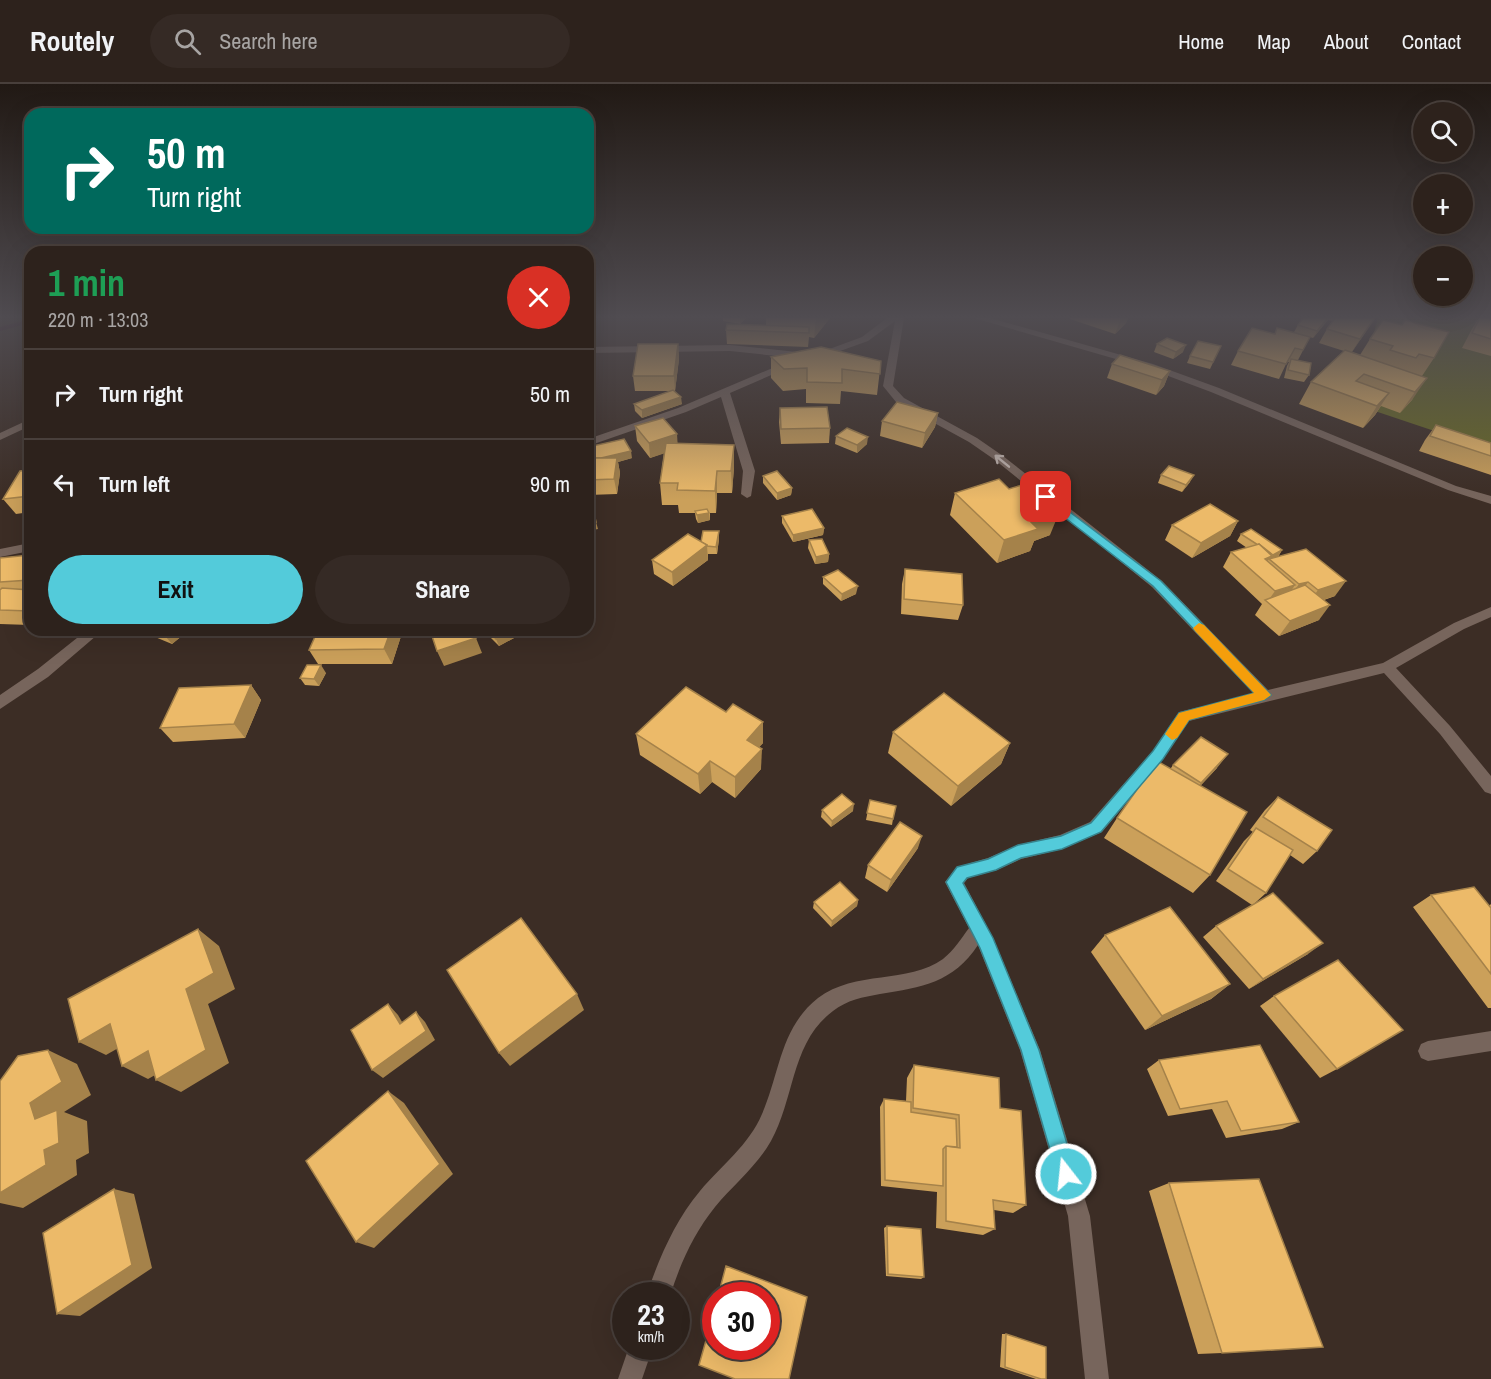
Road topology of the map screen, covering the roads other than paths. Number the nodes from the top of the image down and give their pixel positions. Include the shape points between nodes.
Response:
1 (754, 378) edge
2 (889, 378) edge
3 (1184, 378) edge
4 (724, 391) junction
5 (24, 425) edge
6 (0, 437) edge
7 (594, 441) edge
8 (747, 494) dead end
9 (1491, 500) edge
10 (24, 548) edge
11 (0, 553) edge
12 (1491, 612) edge
13 (89, 636) edge
14 (1387, 667) junction
15 (1264, 695) junction
16 (0, 703) edge
17 (1491, 787) edge
18 (979, 928) junction
19 (1491, 1041) edge
20 (1428, 1051) dead end
21 (662, 1282) edge
22 (637, 1360) edge
23 (630, 1379) edge
24 (1097, 1379) edge

1 - 4 street
15 -> 2 street via 1148,576 982,446 900,400 888,386
3 - 9 street via 1452,488
4 - 7 street
4 - 8 street via 749,471
5 - 6 street
10 - 11 street
12 - 14 street
13 - 16 street
14 - 15 street
14 - 17 street
15 - 18 street via 1184,716 1158,755 1096,827 956,877 956,888
18 - 21 street via 963,952 943,969 840,996 825,1004 802,1029 786,1060 764,1133 699,1210 670,1258
18 - 24 street via 1030,1050 1079,1216
19 - 20 street
22 - 23 street

